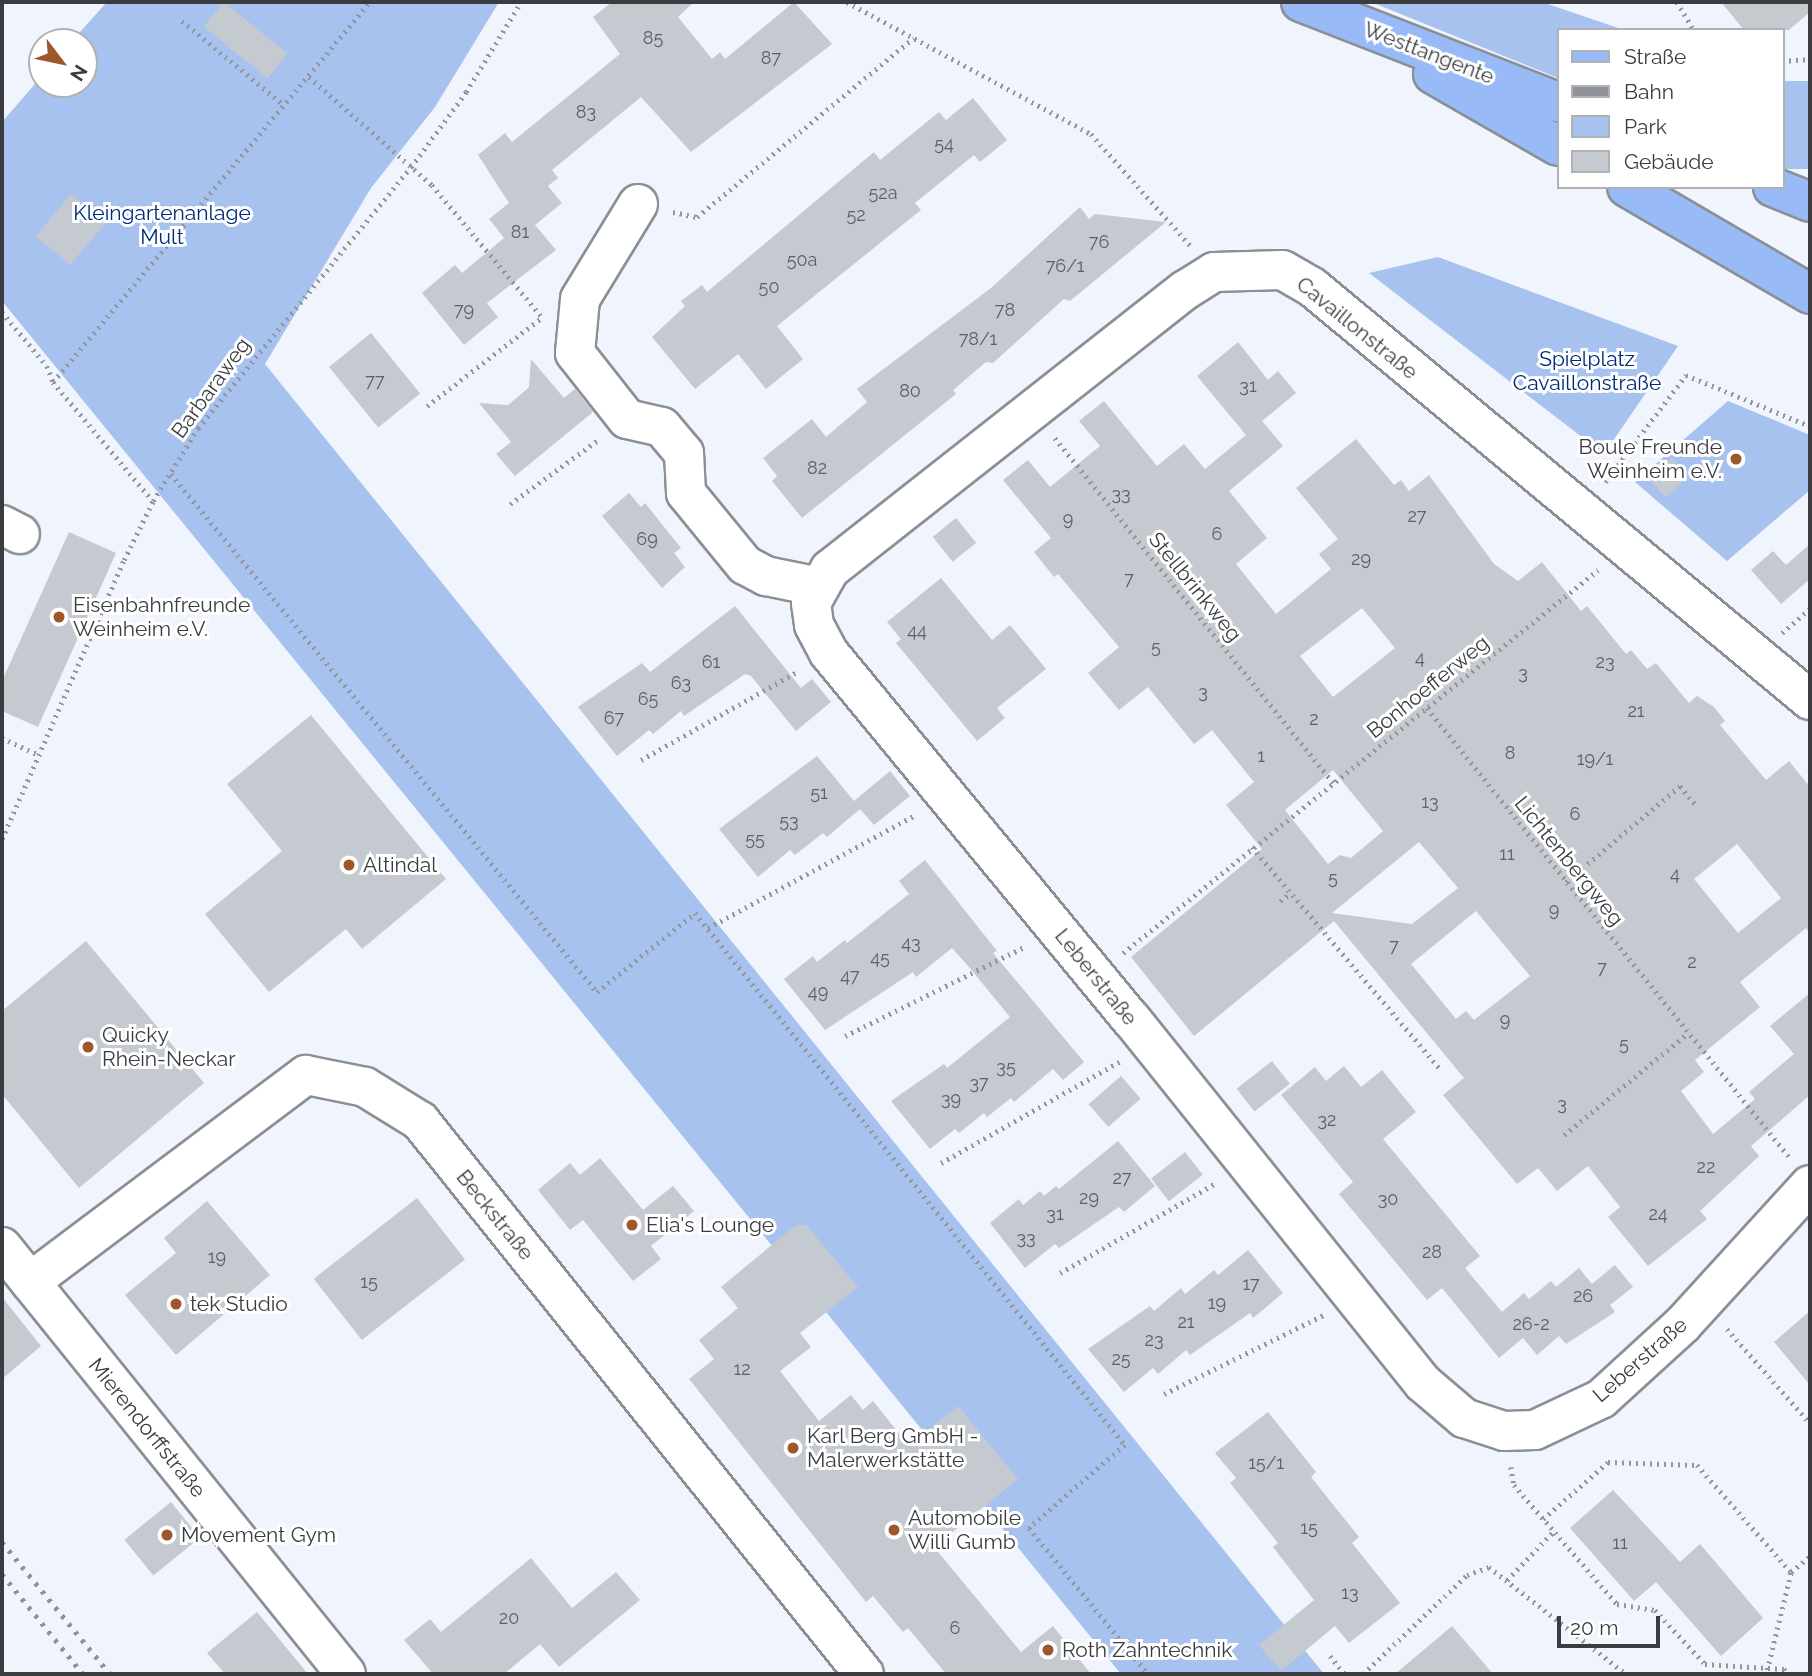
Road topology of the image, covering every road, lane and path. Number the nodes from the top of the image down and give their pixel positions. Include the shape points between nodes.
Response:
1 (370, 2) edge
2 (521, 2) edge
3 (847, 2) edge
4 (1677, 2) edge
5 (1315, 8) edge
6 (181, 20) dead end
7 (1693, 28) edge
8 (913, 38) junction
9 (1810, 59) edge
10 (1784, 61) edge
11 (308, 77) junction
12 (1556, 101) edge
13 (284, 105) junction
14 (1556, 145) edge
15 (411, 167) junction
16 (1784, 168) edge
17 (1810, 175) edge
18 (1630, 189) edge
19 (1778, 189) edge
20 (1810, 202) edge
21 (638, 204) joint
22 (1214, 272) junction
23 (1810, 294) edge
24 (2, 312) edge
25 (542, 317) junction
26 (575, 353) junction
27 (53, 382) junction
28 (427, 406) dead end
29 (1032, 410) junction
30 (627, 419) junction
31 (1810, 426) edge
32 (171, 474) junction
33 (1597, 493) dead end
34 (153, 500) junction
35 (510, 504) dead end
36 (1623, 549) junction
37 (818, 587) junction
38 (829, 653) junction
39 (1810, 700) edge
40 (1427, 708) junction
41 (2, 738) edge
42 (39, 755) junction
43 (641, 760) dead end
44 (1333, 783) junction
45 (949, 796) junction
46 (1697, 806) dead end
47 (2, 839) edge
48 (1252, 847) junction
49 (1566, 883) junction
50 (1291, 894) junction
51 (1280, 901) dead end
52 (708, 928) junction
53 (1058, 929) junction
54 (1096, 976) junction
55 (1688, 1033) junction
56 (845, 1037) dead end
57 (1150, 1044) junction
58 (1441, 1070) dead end
59 (1564, 1135) dead end
60 (941, 1163) dead end
61 (1247, 1166) junction
62 (1802, 1173) edge
63 (2, 1247) edge
64 (1060, 1273) dead end
65 (30, 1282) junction
66 (1356, 1298) junction
67 (1703, 1303) junction
68 (1164, 1394) dead end
69 (1810, 1423) edge
70 (1504, 1431) junction
71 (1543, 1519) junction
72 (1554, 1531) junction
73 (1810, 1556) edge
74 (1791, 1572) junction
75 (1507, 1580) junction
76 (1330, 1656) dead end
77 (1767, 1670) junction
78 (1737, 1672) edge
79 (346, 1674) edge
80 (864, 1674) edge
81 (1148, 1674) edge
82 (1345, 1674) edge
83 (1363, 1674) edge
84 (1626, 1674) edge
85 (1788, 1674) edge

1 - 11 path
2 - 15 path, Barbaraweg via 466,92
3 - 8 path
4 - 7 path
5 - 12 main road, Westtangente
5 - 14 main road
6 - 13 path
8 - 21 path via 697,217
8 - 22 path via 1091,134
9 - 10 path
11 - 13 path
11 - 15 path
13 - 27 path
15 - 25 path via 432,185
15 - 32 path, Barbaraweg via 257,352 198,428
16 - 17 main road
18 - 23 main road
19 - 20 main road
21 - 26 street via 580,299
22 - 29 street
22 - 36 street, Cavaillonstraße via 1282,270 1312,287
24 - 27 path via 47,366
25 - 26 path
25 - 28 path
26 - 30 street
27 - 34 path
29 - 37 street via 830,569
29 - 44 path, Stellbrinkweg
30 - 35 path
30 - 37 street via 662,427 684,453 687,493 745,565 766,576
31 - 33 path via 1686,375
32 - 34 path, Barbaraweg
32 - 52 path via 597,992 695,913
34 - 42 path, Barbaraweg
36 - 39 street, Cavaillonstraße
36 - 40 path, Bonhoefferweg
37 - 38 street, Leberstraße via 811,603 814,625
38 - 43 path
38 - 45 street, Leberstraße
40 - 44 path, Bonhoefferweg
40 - 49 path, Lichtenbergweg
41 - 42 path
42 - 47 path, Barbaraweg
44 - 48 path, Bonhoefferweg
45 - 52 path
45 - 53 street, Leberstraße
46 - 49 path via 1680,786
48 - 50 path
48 - 54 path, Bonhoefferweg
49 - 55 path, Lichtenbergweg
50 - 51 path
50 - 58 path
52 - 81 path via 1125,1446 1029,1528
53 - 54 street, Leberstraße
53 - 56 path
54 - 57 street, Leberstraße
55 - 59 path
55 - 62 path, Lichtenbergweg
57 - 60 path
57 - 61 street, Leberstraße
61 - 64 path
61 - 66 street, Leberstraße
62 - 67 street, Leberstraße
63 - 65 street, Mierendorffstraße
65 - 79 street, Mierendorffstraße
65 - 80 street, Beckstraße via 306,1075 365,1087 419,1121
66 - 68 path
66 - 70 street, Leberstraße via 1440,1401 1464,1419
67 - 69 path
67 - 70 street, Leberstraße via 1601,1399 1535,1430
70 - 71 path via 1514,1485
71 - 72 path
71 - 74 path via 1608,1462 1697,1465
72 - 75 path
72 - 78 path via 1617,1604 1655,1610 1705,1664
73 - 74 path
74 - 77 path
75 - 83 path via 1489,1567 1467,1575
75 - 84 path
76 - 82 path
77 - 78 path
77 - 85 path via 1784,1669

